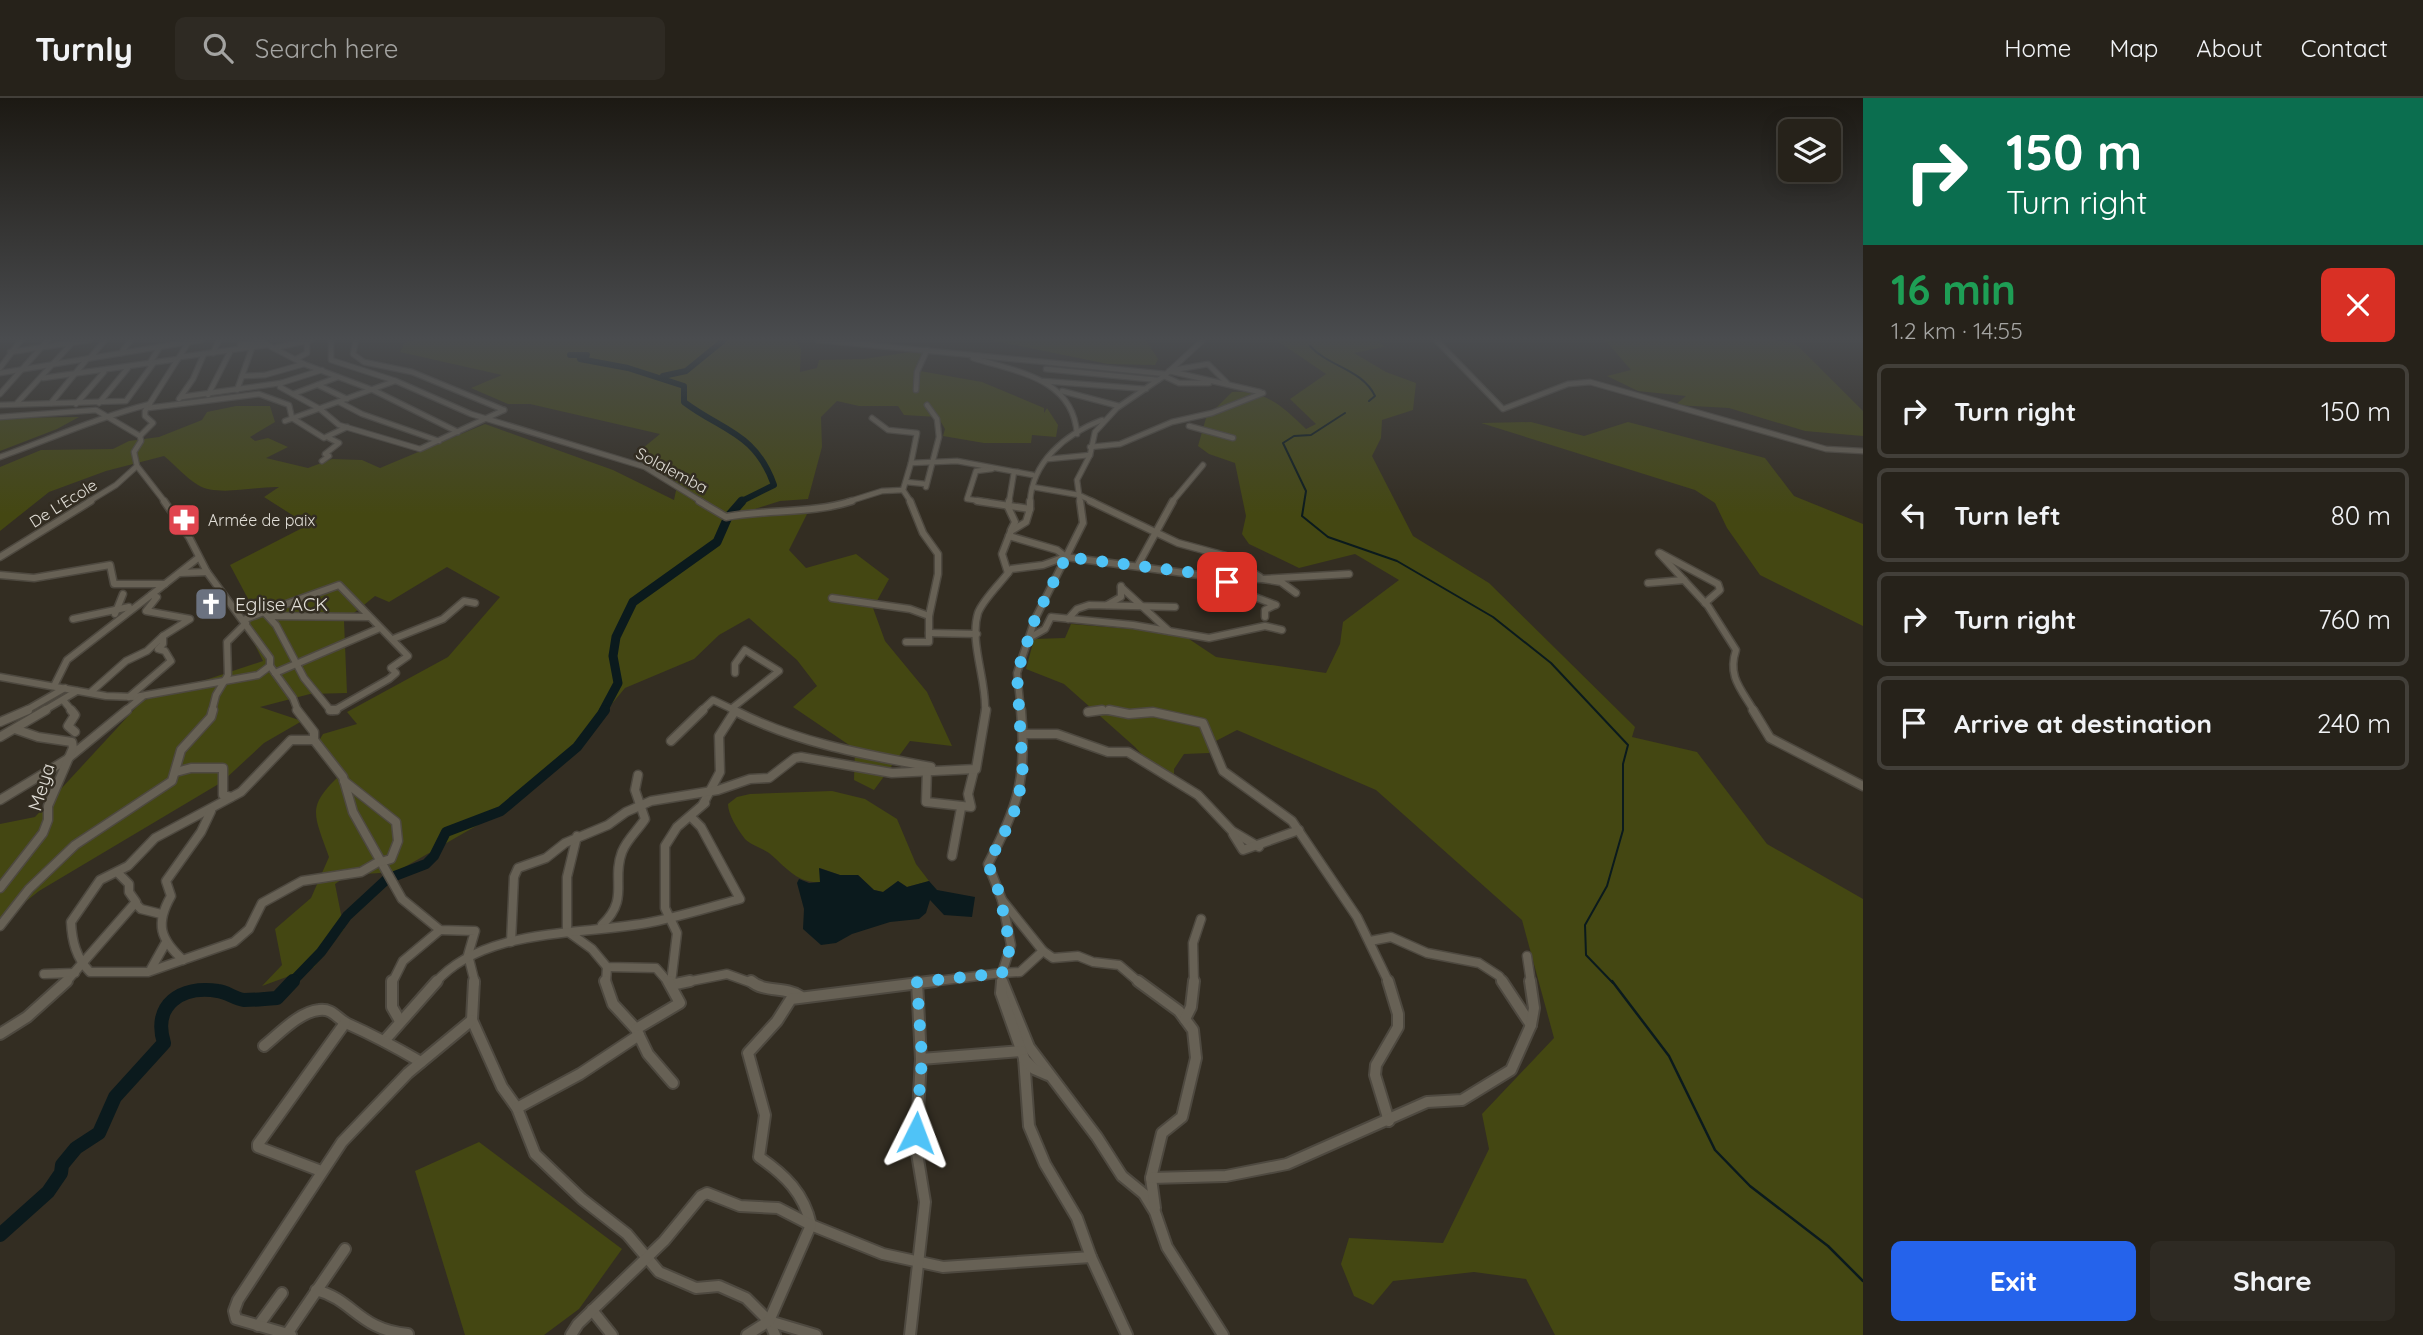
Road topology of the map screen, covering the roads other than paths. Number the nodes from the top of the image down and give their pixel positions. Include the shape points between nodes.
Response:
1 (181, 397) edge
2 (22, 398) edge
3 (56, 398) edge
4 (81, 398) edge
5 (103, 398) edge
6 (129, 398) edge
7 (154, 398) edge
8 (232, 398) edge
9 (270, 398) edge
10 (300, 398) edge
11 (344, 398) edge
12 (351, 398) edge
13 (389, 398) edge
14 (434, 398) edge
15 (476, 398) edge
16 (1065, 398) edge
17 (1072, 398) edge
18 (1086, 398) edge
19 (1132, 398) edge
20 (1241, 398) edge
21 (1492, 398) edge
22 (1530, 398) edge
23 (1645, 398) edge
24 (347, 399) junction
25 (1069, 401) junction
26 (339, 402) junction
27 (16, 403) junction
28 (51, 403) junction
29 (99, 403) junction
30 (76, 404) junction
31 (0, 405) edge
32 (175, 405) junction
33 (927, 405) dead end
34 (149, 406) junction
35 (1119, 406) junction
36 (320, 409) junction
37 (0, 415) edge
38 (106, 415) junction
39 (292, 418) junction
40 (872, 418) dead end
41 (487, 419) junction
42 (1103, 420) junction
43 (285, 421) dead end
44 (1189, 426) dead end
45 (347, 428) junction
46 (458, 432) junction
47 (1077, 434) junction
48 (140, 436) junction
49 (328, 438) junction
50 (1233, 438) dead end
51 (439, 441) junction
52 (1090, 451) junction
53 (1863, 451) edge
54 (0, 457) edge
55 (1047, 459) junction
56 (322, 461) dead end
57 (932, 461) junction
58 (136, 463) junction
59 (911, 463) junction
60 (1203, 465) dead end
61 (1039, 466) junction
62 (992, 468) junction
63 (1014, 472) junction
64 (1033, 475) junction
65 (906, 482) junction
66 (1033, 487) junction
67 (904, 490) junction
68 (1080, 496) junction
69 (1008, 507) junction
70 (1030, 509) junction
71 (1154, 532) junction
72 (1010, 534) junction
73 (0, 557) edge
74 (1066, 557) junction
75 (198, 558) junction
76 (1138, 565) junction
77 (207, 572) junction
78 (180, 573) junction
79 (1008, 573) junction
80 (1349, 574) dead end
81 (0, 575) edge
82 (1221, 578) junction
83 (1263, 579) junction
84 (1684, 580) junction
85 (1648, 583) dead end
86 (166, 584) junction
87 (1296, 593) dead end
88 (123, 594) dead end
89 (151, 595) junction
90 (1144, 595) dead end
91 (832, 598) dead end
92 (475, 603) dead end
93 (1139, 603) junction
94 (1705, 604) junction
95 (136, 605) junction
96 (1106, 605) junction
97 (1175, 607) dead end
98 (115, 611) junction
99 (266, 614) junction
100 (1037, 615) junction
101 (929, 616) junction
102 (369, 617) junction
103 (1051, 617) junction
104 (1265, 617) dead end
105 (73, 619) dead end
106 (1068, 619) junction
107 (115, 621) junction
108 (244, 622) junction
109 (380, 628) junction
110 (1282, 630) dead end
111 (1170, 631) junction
112 (929, 633) junction
113 (977, 634) junction
114 (163, 636) junction
115 (1028, 638) junction
116 (393, 639) junction
117 (906, 642) dead end
118 (296, 665) junction
119 (273, 670) junction
120 (735, 673) dead end
121 (0, 677) edge
122 (224, 681) junction
123 (54, 686) junction
124 (65, 688) junction
125 (78, 690) junction
126 (91, 692) junction
127 (143, 696) junction
128 (129, 697) junction
129 (63, 700) junction
130 (733, 710) junction
131 (1088, 712) dead end
132 (0, 722) edge
133 (15, 729) junction
134 (312, 730) junction
135 (75, 732) dead end
136 (1023, 734) junction
137 (0, 737) edge
138 (291, 740) junction
139 (314, 740) junction
140 (671, 741) dead end
141 (66, 760) junction
142 (932, 769) junction
143 (974, 770) junction
144 (176, 772) junction
145 (638, 775) dead end
146 (344, 781) junction
147 (1863, 786) edge
148 (726, 788) junction
149 (713, 791) junction
150 (231, 797) junction
151 (0, 800) edge
152 (703, 804) junction
153 (640, 806) junction
154 (961, 808) junction
155 (211, 810) junction
156 (691, 817) junction
157 (1299, 830) junction
158 (577, 836) junction
159 (951, 856) dead end
160 (381, 861) junction
161 (117, 872) junction
162 (0, 888) edge
163 (1002, 900) junction
164 (135, 903) junction
165 (161, 914) junction
166 (667, 917) junction
167 (1201, 919) dead end
168 (0, 926) edge
169 (599, 927) junction
170 (440, 930) junction
171 (567, 931) junction
172 (511, 942) junction
173 (1370, 942) junction
174 (165, 944) junction
175 (1043, 951) junction
176 (468, 955) junction
177 (1527, 956) dead end
178 (183, 960) junction
179 (607, 967) junction
180 (86, 969) junction
181 (148, 972) junction
182 (73, 973) junction
183 (44, 974) dead end
184 (1002, 977) junction
185 (917, 982) junction
186 (671, 985) junction
187 (800, 996) junction
188 (1185, 1019) junction
189 (472, 1020) junction
190 (400, 1021) junction
191 (345, 1023) junction
192 (1531, 1026) junction
193 (637, 1032) junction
194 (0, 1034) edge
195 (384, 1041) junction
196 (264, 1046) dead end
197 (1022, 1055) junction
198 (922, 1059) junction
199 (421, 1062) junction
200 (1048, 1075) junction
201 (673, 1083) dead end
202 (517, 1108) junction
203 (1389, 1121) junction
204 (321, 1171) junction
205 (1151, 1178) junction
206 (1155, 1212) junction
207 (811, 1225) junction
208 (345, 1250) dead end
209 (646, 1256) junction
210 (1091, 1257) junction
211 (916, 1264) junction
212 (316, 1290) junction
213 (282, 1293) dead end
214 (592, 1310) junction
215 (769, 1321) junction
216 (258, 1326) junction
217 (289, 1334) edge
218 (408, 1334) edge
219 (572, 1335) edge
220 (612, 1335) edge
221 (747, 1335) edge
222 (775, 1335) edge
223 (816, 1335) edge
224 (910, 1335) edge
225 (1127, 1335) edge
226 (1223, 1335) edge

1 - 32 street
2 - 27 street
3 - 28 street
4 - 30 street
5 - 29 street
6 - 29 street
7 - 34 street
8 - 32 street
9 - 39 street via 289,405
10 - 36 street
11 - 24 street
12 - 24 street
13 - 46 street
14 - 41 street, Solalemba
15 - 41 street via 504,410
16 - 25 street
17 - 25 street
18 - 35 street
19 - 35 street
20 - 52 street via 1213,413 1166,424 1139,440
21 - 22 street via 1501,408
23 - 53 street via 1826,449
24 - 26 street
25 - 47 street via 1079,423
26 - 36 street
26 - 51 street
27 - 28 street
27 - 31 street
28 - 30 street
29 - 30 street
32 - 34 street
33 - 57 street via 938,422
34 - 38 street
34 - 48 street via 144,414 153,423
35 - 42 street
36 - 39 street
36 - 45 street
37 - 38 street via 93,409
38 - 48 street
38 - 54 street
39 - 43 street
39 - 49 street
40 - 59 street via 888,430 917,433
41 - 46 street
41 - 67 street, Solalemba via 635,463 728,517 765,510 826,509 882,491
42 - 47 street
42 - 52 street
44 - 50 street
45 - 49 street
45 - 51 street via 421,449
46 - 51 street
47 - 55 street
48 - 58 street via 134,452
49 - 56 street via 339,443
52 - 55 street
52 - 68 street via 1077,481
55 - 61 street
57 - 59 street
57 - 62 street
57 - 65 street via 926,486
58 - 73 street, De L'Ecole via 116,485
58 - 75 street via 189,537
59 - 65 street
60 - 71 street via 1177,494
61 - 63 street
61 - 64 street
62 - 63 street
62 - 69 street via 976,471 967,499
63 - 64 street
63 - 69 street
64 - 66 street
65 - 67 street
66 - 68 street
66 - 70 street
67 - 101 street via 938,554
68 - 71 street
68 - 74 street via 1083,523
69 - 70 street
69 - 72 street via 1015,523
70 - 72 street via 1026,523
71 - 76 street via 1146,557
71 - 83 street via 1226,555
72 - 74 street
72 - 79 street via 1002,546
74 - 76 street
74 - 79 street
74 - 100 street
75 - 77 street
75 - 78 street
76 - 82 street
77 - 78 street
77 - 108 street
78 - 86 street
79 - 113 street via 978,614
80 - 83 street
81 - 86 street via 39,578 98,564 110,565 114,584
82 - 83 street
82 - 104 street via 1276,605 1265,610
83 - 87 street via 1281,582
84 - 85 street
84 - 94 street
84 - 94 street via 1659,553 1713,579 1720,590
86 - 89 street
88 - 98 street
89 - 95 street
89 - 114 street via 157,597 146,611 190,619
90 - 93 street
91 - 101 street
92 - 116 street via 466,600 443,619
93 - 96 street
93 - 96 street via 1121,585 1121,597
93 - 97 street
93 - 111 street
94 - 147 street via 1737,650 1735,685 1770,738
95 - 98 street
95 - 107 street
96 - 106 street via 1077,609
98 - 105 street
98 - 107 street
99 - 102 street
99 - 102 street via 334,585 345,589
99 - 108 street
99 - 118 street
100 - 103 street
100 - 115 street
101 - 112 street
102 - 109 street
103 - 106 street
103 - 115 street via 1045,629
106 - 111 street
107 - 123 street via 62,665
108 - 119 street via 270,658
108 - 122 street via 227,642 229,673
109 - 116 street
109 - 118 street
110 - 111 street via 1265,626 1209,638
112 - 113 street
112 - 117 street via 929,642
113 - 143 street via 986,708
114 - 126 street
114 - 128 street via 158,649 165,651 170,664
115 - 136 street via 1017,684
116 - 118 street via 408,655 391,668 397,673 332,712
118 - 119 street
119 - 122 street
119 - 134 street
120 - 130 street via 735,664 745,650 779,671
121 - 123 street
122 - 127 street
122 - 144 street via 211,716 181,750
123 - 124 street
124 - 125 street
124 - 132 street
125 - 126 street
125 - 129 street
126 - 128 street
127 - 128 street
127 - 141 street
129 - 133 street
129 - 135 street via 73,711 68,726
130 - 140 street via 713,700
130 - 142 street via 772,730 829,748
130 - 149 street via 719,736 723,761
131 - 157 street via 1153,712 1203,723 1223,771 1284,813
133 - 137 street
133 - 141 street, Meya via 72,742
134 - 138 street
134 - 139 street
136 - 157 street via 1057,734 1108,752 1128,752 1198,794 1243,850
136 - 163 street via 1019,797 988,864
138 - 139 street
138 - 150 street via 259,776
139 - 146 street
141 - 151 street
141 - 162 street, Meya via 43,833
142 - 143 street
142 - 148 street via 891,773 801,757 769,778
142 - 154 street via 926,802
143 - 154 street via 968,794 971,807
144 - 150 street via 223,768 221,791
144 - 168 street via 163,790 66,853
145 - 153 street via 635,790
146 - 160 street via 353,812
146 - 160 street via 396,822 399,839 394,853 391,859
148 - 149 street
148 - 152 street
149 - 152 street
149 - 153 street
150 - 155 street
152 - 156 street
153 - 158 street
153 - 169 street via 645,819 621,857 616,914
154 - 159 street
155 - 161 street via 155,838
155 - 165 street via 201,832 168,874 171,895
156 - 166 street via 677,827 665,846
156 - 166 street via 740,899
157 - 173 street
158 - 171 street via 567,877
158 - 172 street via 546,858 518,868
160 - 170 street via 402,899
160 - 178 street via 361,872 302,881 262,903 249,929 234,942
161 - 164 street via 129,884
161 - 180 street via 97,883 71,922 76,953
163 - 175 street
163 - 184 street via 1011,945
164 - 165 street
164 - 180 street via 125,910
165 - 174 street
166 - 169 street
166 - 186 street via 677,933
167 - 188 street via 1193,939 1196,998
169 - 171 street
170 - 176 street via 475,931
170 - 190 street via 400,965 392,1007
171 - 172 street
171 - 179 street
172 - 176 street
173 - 192 street via 1391,937 1427,953 1479,963 1499,976
173 - 203 street via 1398,1014 1398,1027 1375,1074
174 - 178 street
174 - 181 street
175 - 184 street via 1020,972
175 - 188 street via 1053,958 1078,956 1119,965
176 - 189 street via 475,984
176 - 190 street via 442,975
177 - 192 street via 1533,993
178 - 181 street
179 - 186 street via 656,968
179 - 193 street via 609,996
180 - 181 street
180 - 182 street
182 - 183 street
182 - 194 street
184 - 185 street
184 - 197 street via 1001,993
184 - 200 street via 1029,1047
185 - 187 street via 883,990
185 - 198 street
186 - 187 street via 727,974 748,979 757,987
186 - 193 street via 679,1006
187 - 207 street via 791,999 748,1053 748,1060 765,1125 758,1157 785,1175 807,1207
188 - 205 street via 1193,1030 1193,1080 1182,1116 1162,1133
189 - 199 street
189 - 202 street via 502,1087
190 - 195 street
191 - 195 street
191 - 196 street via 331,1011 319,1010
191 - 204 street via 258,1144
192 - 203 street via 1511,1070 1487,1087 1462,1100 1427,1102
193 - 201 street via 648,1054
193 - 202 street via 602,1062
195 - 199 street
197 - 198 street
197 - 200 street via 1034,1069
197 - 210 street via 1030,1126 1042,1158 1077,1218
198 - 211 street via 916,1147 925,1202
199 - 204 street via 372,1108
200 - 206 street via 1122,1176 1144,1194
202 - 209 street via 535,1154 582,1199 619,1226
203 - 205 street via 1261,1171
204 - 216 street via 317,1184 235,1306 236,1319
205 - 206 street
206 - 226 street via 1167,1247
207 - 209 street via 778,1208 740,1206 707,1193
207 - 211 street
207 - 215 street
208 - 212 street
209 - 214 street
209 - 215 street via 659,1272 696,1288 719,1286 746,1298
210 - 211 street via 954,1268
210 - 225 street
211 - 224 street
212 - 217 street
212 - 218 street via 372,1326
213 - 216 street
214 - 219 street
214 - 220 street
215 - 221 street
215 - 222 street
215 - 223 street
216 - 217 street

